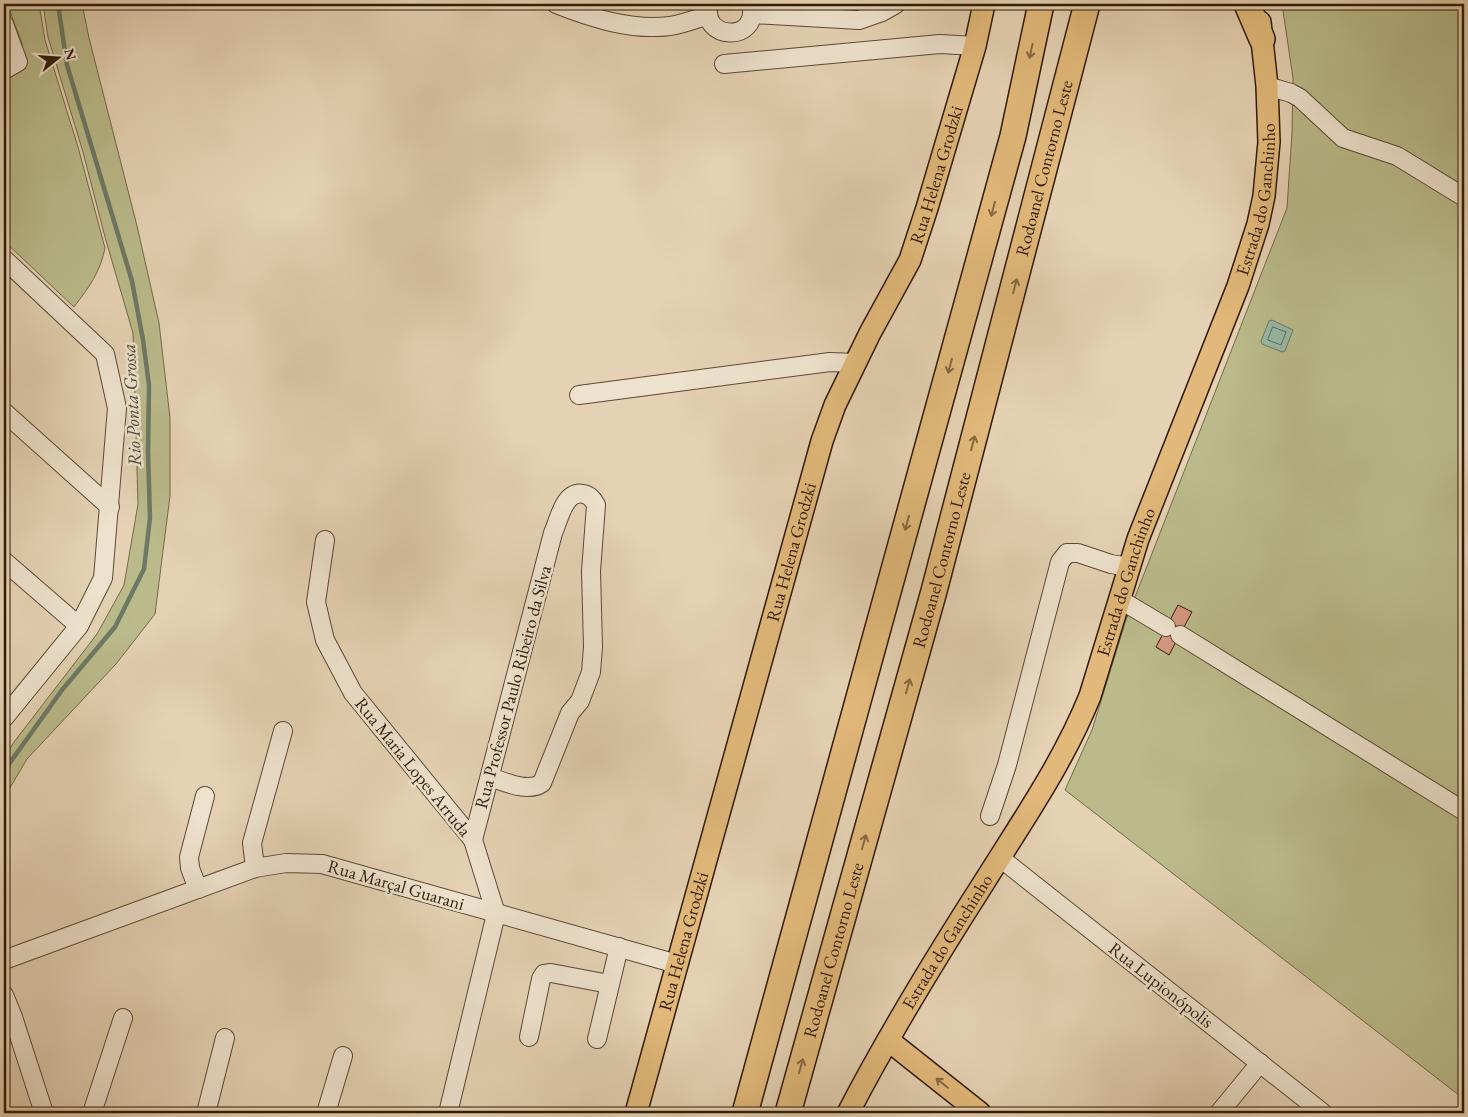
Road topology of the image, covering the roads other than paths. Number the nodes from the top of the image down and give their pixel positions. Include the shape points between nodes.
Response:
1 (556, 4) edge
2 (896, 4) edge
3 (984, 4) edge
4 (1042, 4) edge
5 (1087, 4) edge
6 (1098, 4) edge
7 (1247, 4) edge
8 (1258, 4) edge
9 (709, 9) edge
10 (752, 9) edge
11 (4, 24) edge
12 (1262, 39) junction
13 (975, 46) junction
14 (724, 64) dead end
15 (11, 66) edge
16 (1267, 86) junction
17 (1056, 127) junction
18 (1464, 197) edge
19 (4, 260) edge
20 (855, 363) junction
21 (579, 395) dead end
22 (4, 412) edge
23 (110, 507) junction
24 (325, 540) dead end
25 (4, 561) edge
26 (1129, 568) junction
27 (1119, 599) junction
28 (78, 626) junction
29 (5, 715) edge
30 (283, 731) dead end
31 (490, 777) junction
32 (205, 796) dead end
33 (1464, 811) edge
34 (990, 816) dead end
35 (473, 840) junction
36 (999, 857) junction
37 (256, 868) junction
38 (198, 889) junction
39 (496, 914) junction
40 (618, 947) junction
41 (4, 960) edge
42 (678, 964) junction
43 (609, 984) junction
44 (4, 995) edge
45 (123, 1018) dead end
46 (529, 1036) dead end
47 (225, 1038) dead end
48 (597, 1039) dead end
49 (888, 1040) junction
50 (343, 1056) dead end
51 (1260, 1063) junction
52 (44, 1113) edge
53 (92, 1113) edge
54 (206, 1113) edge
55 (326, 1113) edge
56 (448, 1113) edge
57 (636, 1113) edge
58 (746, 1113) edge
59 (788, 1113) edge
60 (848, 1113) edge
61 (980, 1113) edge
62 (1219, 1113) edge
63 (1323, 1113) edge

1 - 9 street via 580,14 635,26 670,26
2 - 10 street via 859,20
3 - 13 main road, Rua Helena Grodzki
4 -> 58 highway via 1013,136
5 - 17 highway, Rodoanel Contorno Leste
6 - 17 highway
7 - 12 highway
8 - 12 main road, Estrada do Ganchinho
9 - 10 street via 715,27 734,33 747,26
11 - 15 street
12 - 16 main road, Estrada do Ganchinho
13 - 14 street via 940,44
13 - 20 main road, Rua Helena Grodzki via 910,260
16 - 18 street via 1300,98 1342,138 1396,156
16 - 26 main road, Estrada do Ganchinho via 1268,168 1258,224 1238,286 1157,488
59 -> 17 highway, Rodoanel Contorno Leste via 934,592
19 - 23 street via 105,354 117,408
20 - 21 street via 830,362
20 - 42 main road, Rua Helena Grodzki via 822,441
22 - 23 street
23 - 28 street via 104,578
24 - 35 street, Rua Maria Lopes Arruda via 316,602 325,640 353,693
25 - 28 street
26 - 27 main road, Estrada do Ganchinho
26 - 34 street via 1078,553 1067,553 1060,562 1007,765
27 - 33 street
27 - 36 main road, Estrada do Ganchinho via 1090,696 1079,721 1049,777
28 - 29 street
30 - 37 street via 252,843
31 - 31 street, Rua Professor Paulo Ribeiro da Silva via 553,533 566,502 574,495 584,493 596,505 591,672 542,783 529,788
31 - 35 street, Rua Professor Paulo Ribeiro da Silva
32 - 38 street via 189,857
35 - 39 street, Rua Maria Lopes Arruda
36 - 49 main road, Estrada do Ganchinho
36 - 51 street, Rua Lupionópolis
37 - 38 street, Rua Marçal Guarani
37 - 39 street, Rua Marçal Guarani via 286,863 322,864
38 - 41 street, Rua Marçal Guarani
39 - 40 street, Rua Marçal Guarani
39 - 56 street
40 - 42 street, Rua Marçal Guarani
40 - 43 street
42 - 57 main road, Rua Helena Grodzki
43 - 46 street via 544,974
43 - 48 street
44 - 52 street
45 - 53 street
47 - 54 street
49 - 60 main road, Estrada do Ganchinho
61 -> 49 main road
50 - 55 street
51 - 62 street
51 - 63 street, Rua Lupionópolis

